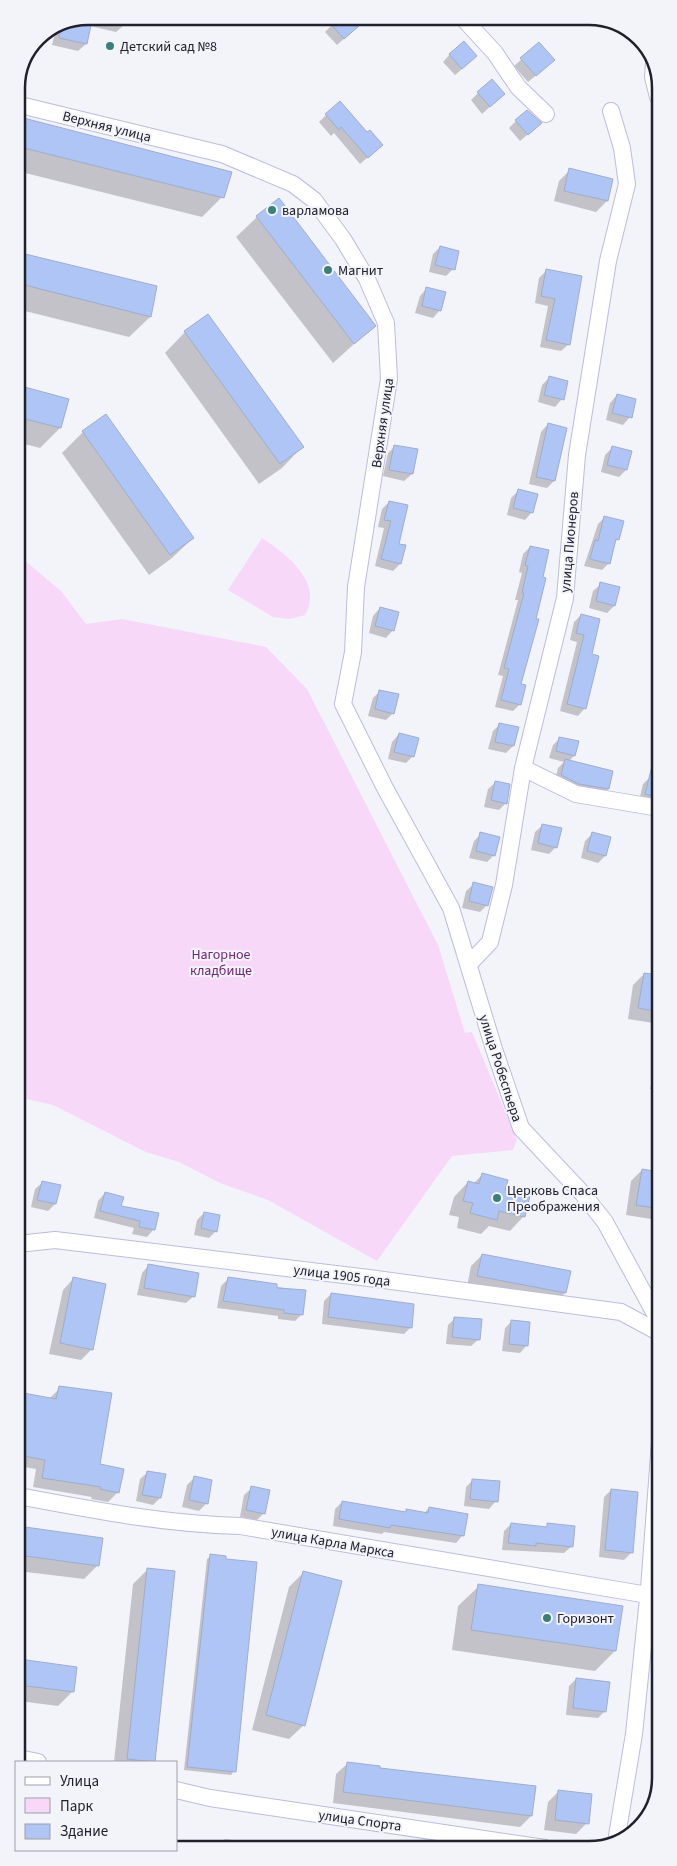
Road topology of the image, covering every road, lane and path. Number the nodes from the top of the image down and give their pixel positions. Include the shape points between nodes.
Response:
1 (469, 25) edge
2 (25, 106) edge
3 (611, 111) dead end
4 (546, 114) dead end
5 (523, 768) junction
6 (385, 788) joint
7 (652, 807) edge
8 (469, 964) junction
9 (25, 1243) edge
10 (652, 1308) edge
11 (652, 1329) edge
12 (25, 1497) edge
13 (652, 1592) edge
14 (652, 1599) edge
15 (178, 1790) edge
16 (617, 1834) edge
17 (497, 1841) edge

1 - 4 street via 495,53 518,87
2 - 6 street, Верхняя улица via 222,154 293,184 314,200 367,278 386,323 389,379 356,587 353,652 343,704
3 - 5 street, улица Пионеров via 622,148 627,184 608,261 577,456 565,598
5 - 7 street via 576,794
5 - 8 street, улица Пионеров via 504,885 490,942
6 - 8 street, улица Робеспьера via 451,908
8 - 10 street, улица Робеспьера via 521,1128 605,1222
9 - 11 street, улица 1905 года via 54,1240 621,1312
12 - 13 street, улица Карла Маркса via 136,1518 240,1526
14 - 16 street
15 - 17 street, улица Спорта

